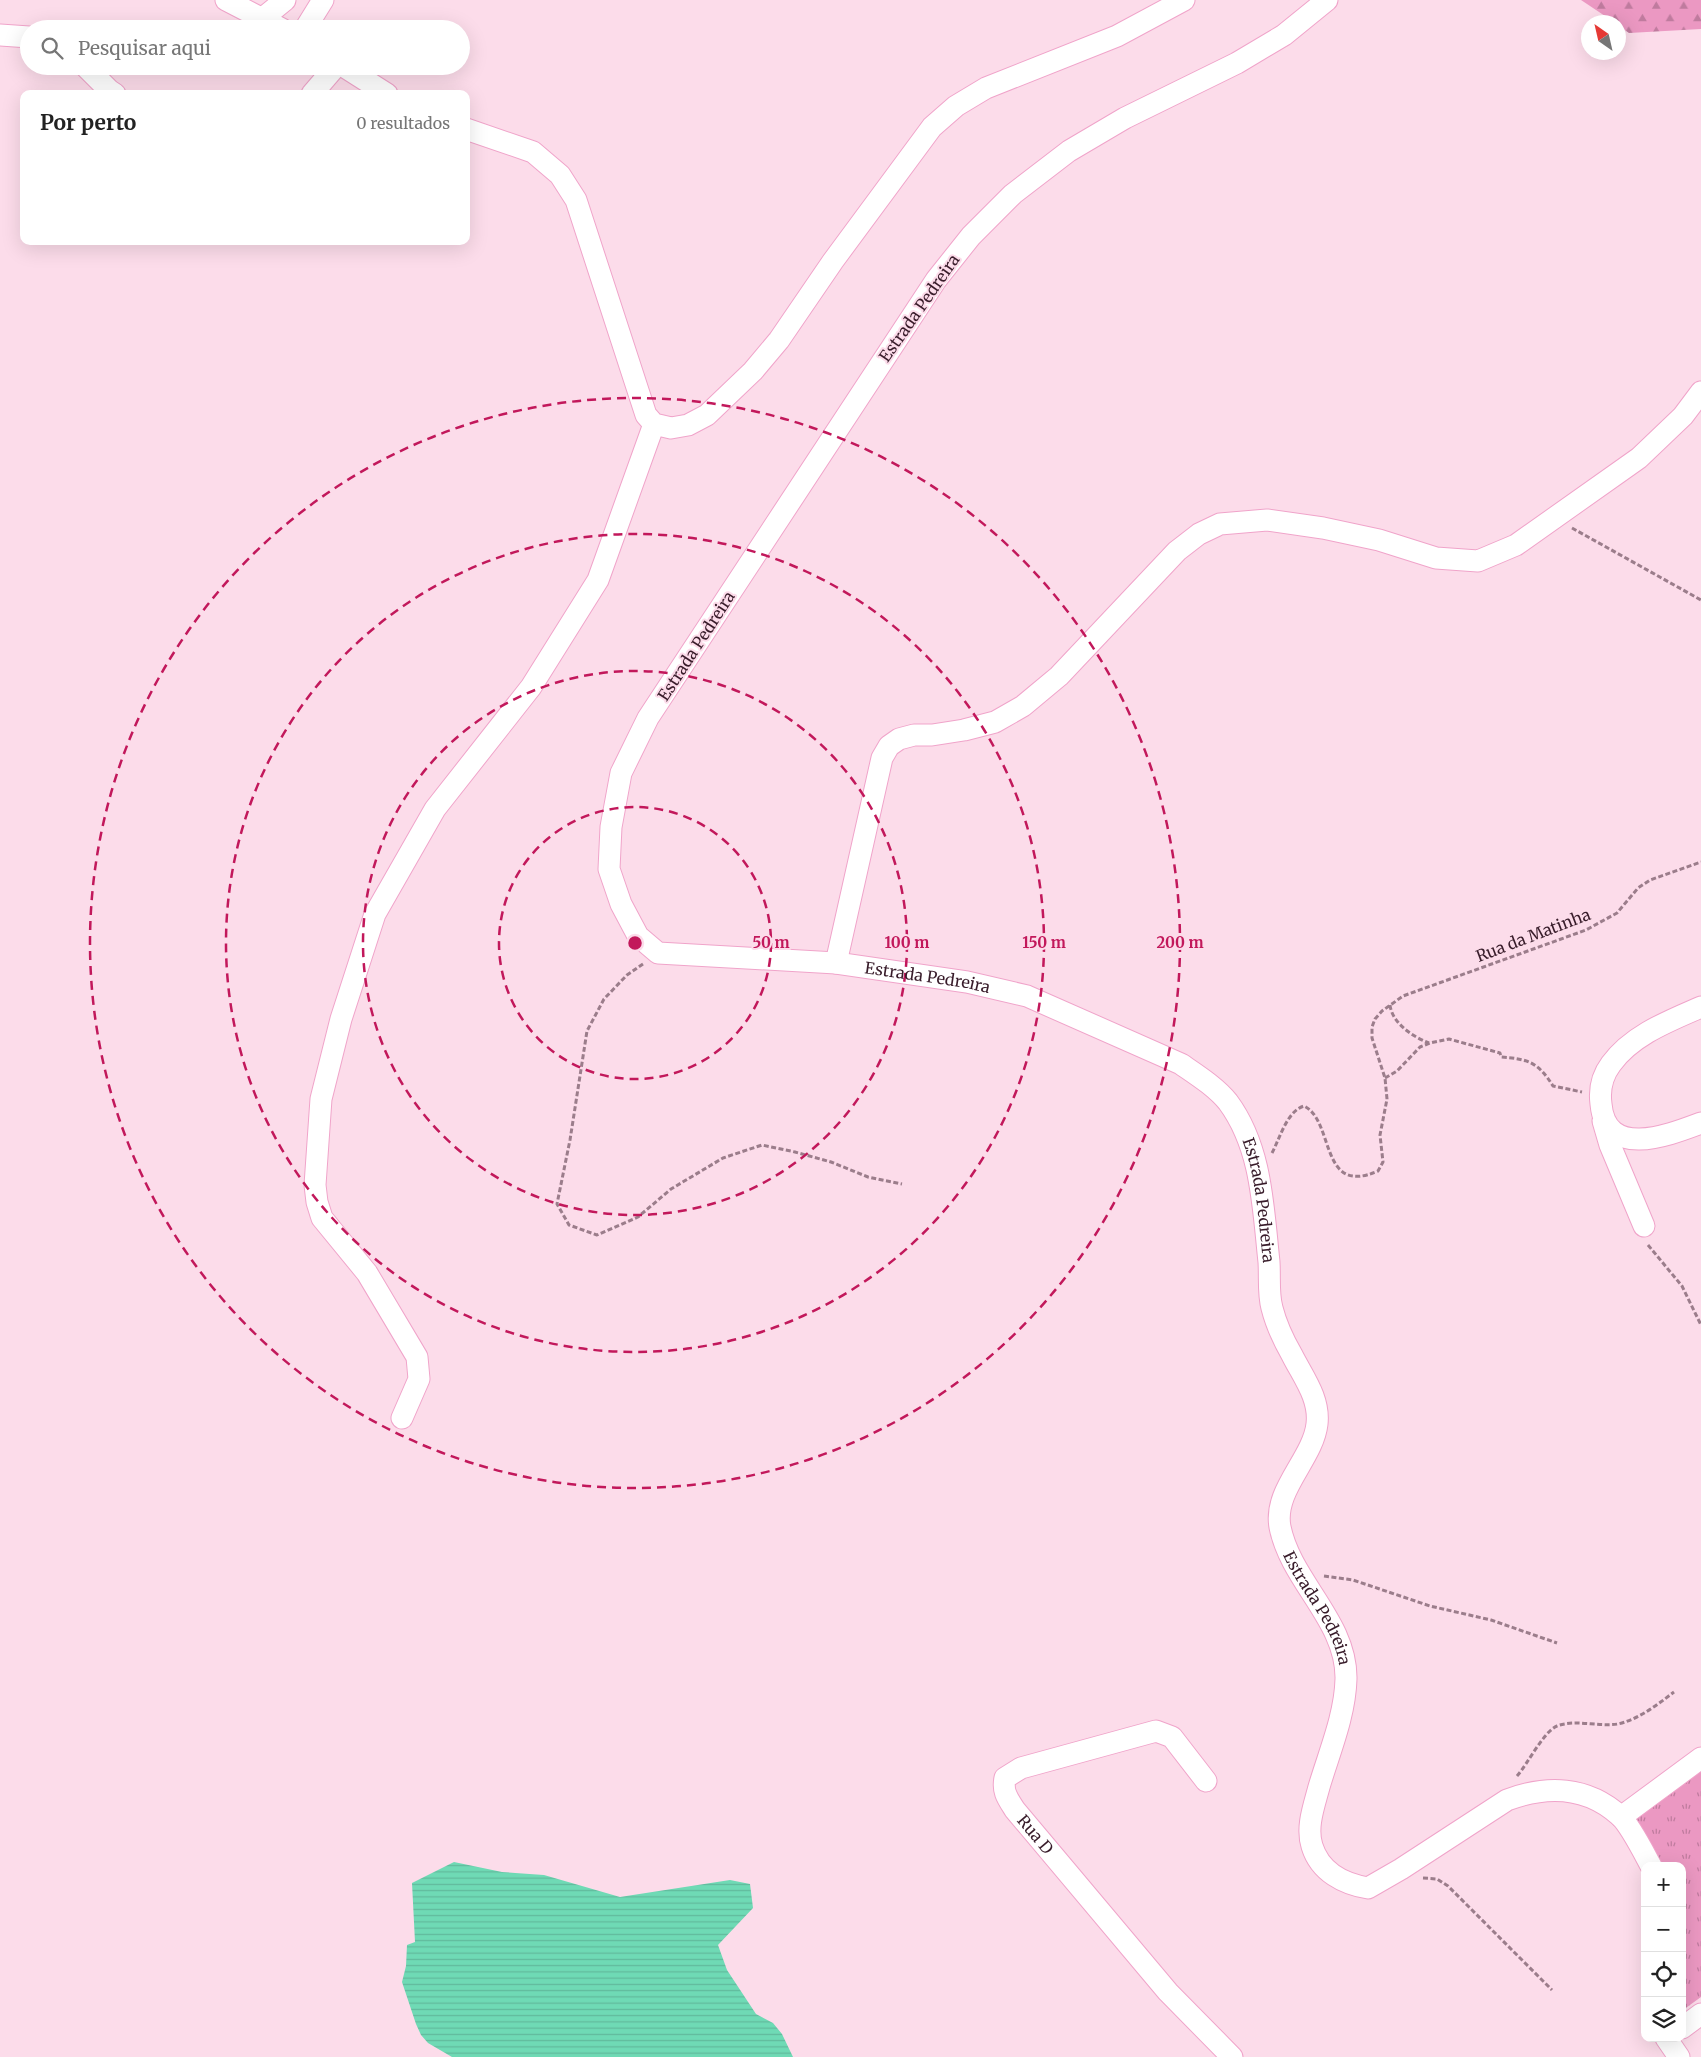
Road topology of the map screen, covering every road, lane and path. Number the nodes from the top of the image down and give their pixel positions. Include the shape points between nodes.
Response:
1 (226, 0) edge
2 (284, 0) edge
3 (323, 0) edge
4 (1184, 0) edge
5 (1327, 0) edge
6 (262, 18) junction
7 (266, 20) edge
8 (311, 20) edge
9 (0, 35) edge
10 (20, 36) edge
11 (94, 75) edge
12 (328, 75) edge
13 (357, 75) edge
14 (109, 90) edge
15 (315, 90) edge
16 (381, 90) edge
17 (470, 130) edge
18 (1701, 392) edge
19 (654, 424) junction
20 (1554, 518) junction
21 (1701, 600) edge
22 (1701, 862) edge
23 (658, 953) junction
24 (836, 963) junction
25 (1390, 1005) junction
26 (1701, 1007) edge
27 (1430, 1043) junction
28 (1385, 1078) junction
29 (1601, 1106) junction
30 (1701, 1123) edge
31 (1259, 1176) junction
32 (902, 1184) dead end
33 (1644, 1226) joint
34 (1701, 1326) edge
35 (402, 1418) dead end
36 (1299, 1573) junction
37 (1557, 1643) dead end
38 (1674, 1692) dead end
39 (1701, 1758) edge
40 (1206, 1781) dead end
41 (1512, 1781) dead end
42 (1622, 1817) junction
43 (1649, 1862) edge
44 (1421, 1878) dead end
45 (1552, 1990) dead end
46 (1701, 2014) edge
47 (1686, 2025) edge
48 (1673, 2042) edge
49 (1232, 2057) edge
50 (1679, 2057) edge

1 - 6 street
2 - 6 street
3 - 8 street
4 - 19 street via 1117,36 986,88 956,106 932,127 779,340 753,371 707,415 688,425 671,428
5 - 23 street, Estrada Pedreira via 1284,35 1237,63 1126,118 1069,152 1013,194 971,236 936,280 648,718 622,773 611,827 609,869 621,904 638,936
6 - 7 street
9 - 10 street
11 - 14 street
12 - 15 street
13 - 16 street
17 - 19 street via 533,152 560,175 576,200 646,415
18 - 20 street via 1683,416 1639,458
19 - 35 street via 598,580 531,687 434,809 375,914 341,1019 321,1099 315,1185 317,1202 322,1218 367,1273 417,1357 418,1378
20 - 21 path
20 - 24 street via 1516,546 1478,561 1436,558 1379,540 1267,520 1220,524 1199,534 1177,552 1059,676 1024,706 995,722 964,730 914,735 889,746 882,758
22 - 25 path, Rua da Matinha via 1650,880 1638,888 1618,912 1586,930 1403,996
23 - 24 street, Estrada Pedreira
23 - 32 path via 627,975 604,999 587,1031 557,1204 569,1225 597,1235 638,1217 671,1189 723,1158 762,1146 796,1152 868,1177
24 - 31 street, Estrada Pedreira via 967,982 1026,996 1181,1064 1227,1101 1251,1145
25 - 27 path via 1398,1023
25 - 28 path, Rua da Matinha via 1375,1019 1372,1027 1375,1051
26 - 29 street via 1652,1030 1612,1063 1604,1075
27 - 28 path via 1420,1047 1397,1071
27 - 29 path via 1449,1039 1500,1053 1501,1058 1526,1059 1540,1068 1553,1086
28 - 31 path via 1387,1099 1380,1135 1383,1162 1378,1171 1357,1177 1345,1174 1328,1148 1316,1118 1304,1106 1292,1114
29 - 30 street via 1616,1133 1637,1140 1659,1137
29 - 33 street via 1606,1135
31 - 36 street, Estrada Pedreira via 1271,1307 1317,1407 1317,1426 1280,1507 1280,1526
33 - 34 path via 1636,1230 1682,1286
36 - 37 path via 1353,1580 1430,1606 1491,1620
36 - 42 street, Estrada Pedreira via 1341,1646 1346,1678 1342,1710 1310,1818 1311,1846 1320,1863 1333,1876 1349,1885 1368,1888 1508,1800 1543,1790 1568,1790 1593,1799
38 - 41 path via 1641,1715 1617,1724 1556,1726
39 - 42 street
40 - 49 street, Rua D via 1172,1737 1156,1731 1021,1768 1006,1778 1004,1786 1015,1810 1168,1992
42 - 43 street, Estrada Pedreira
44 - 45 path via 1437,1879 1448,1886
46 - 47 street
48 - 50 street

